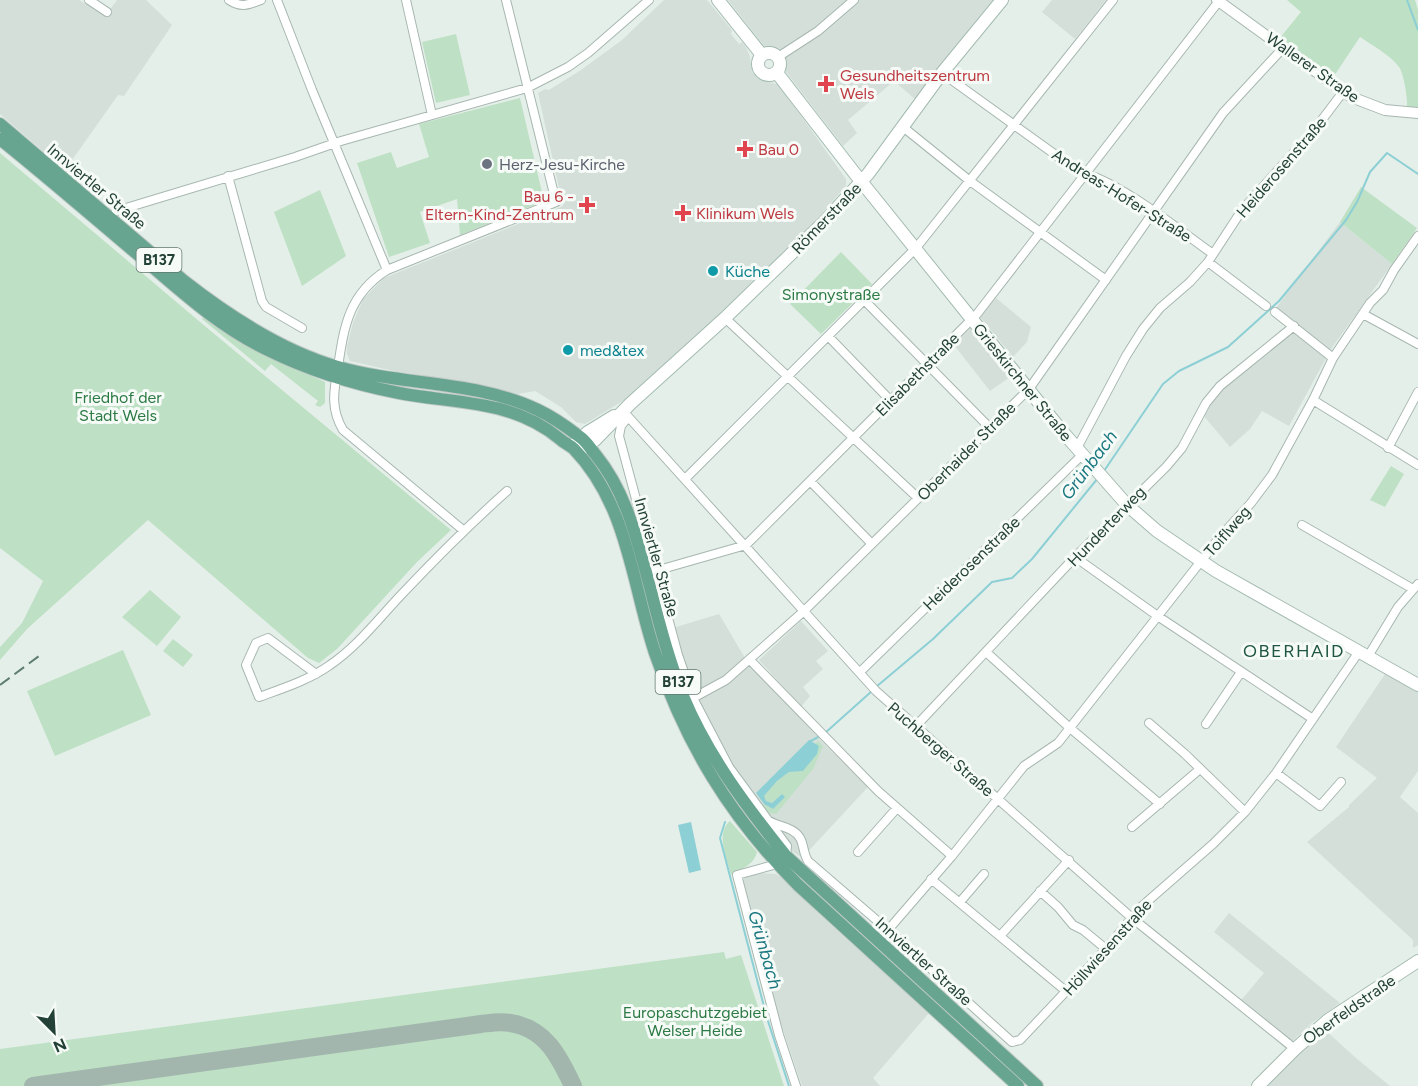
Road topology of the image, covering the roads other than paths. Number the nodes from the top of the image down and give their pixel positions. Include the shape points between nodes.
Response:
1 (89, 0) edge
2 (229, 0) edge
3 (261, 0) edge
4 (277, 0) edge
5 (406, 0) edge
6 (506, 0) edge
7 (649, 0) edge
8 (718, 0) edge
9 (854, 0) edge
10 (1002, 0) edge
11 (1113, 0) edge
12 (1218, 0) edge
13 (107, 12) dead end
14 (1283, 48) junction
15 (762, 55) junction
16 (778, 57) junction
17 (777, 73) junction
18 (942, 73) junction
19 (528, 88) junction
20 (1343, 92) junction
21 (1418, 113) edge
22 (432, 115) junction
23 (0, 124) edge
24 (1014, 124) junction
25 (903, 127) junction
26 (0, 139) edge
27 (335, 143) junction
28 (1087, 173) junction
29 (228, 176) junction
30 (970, 181) junction
31 (861, 182) junction
32 (116, 211) dead end
33 (1155, 213) junction
34 (1040, 232) junction
35 (1418, 236) edge
36 (916, 248) junction
37 (1211, 258) junction
38 (387, 270) junction
39 (1106, 280) junction
40 (864, 300) junction
41 (1266, 306) dead end
42 (1275, 312) dead end
43 (1363, 314) junction
44 (725, 318) junction
45 (972, 319) junction
46 (1294, 326) junction
47 (302, 328) dead end
48 (828, 336) junction
49 (1418, 344) edge
50 (1333, 358) junction
51 (927, 364) junction
52 (337, 372) junction
53 (788, 376) junction
54 (1029, 389) junction
55 (1418, 392) edge
56 (1313, 400) junction
57 (891, 401) junction
58 (626, 414) junction
59 (990, 428) junction
60 (853, 438) junction
61 (585, 442) junction
62 (1388, 448) junction
63 (574, 450) junction
64 (1079, 451) junction
65 (1418, 465) edge
66 (686, 478) junction
67 (810, 481) junction
68 (507, 491) dead end
69 (918, 498) junction
70 (1127, 505) junction
71 (1302, 525) dead end
72 (463, 530) junction
73 (872, 544) junction
74 (746, 545) junction
75 (1075, 557) junction
76 (1201, 561) junction
77 (655, 571) junction
78 (1416, 586) edge
79 (804, 611) junction
80 (1159, 617) junction
81 (986, 652) junction
82 (1363, 655) junction
83 (750, 660) junction
84 (860, 672) junction
85 (1241, 672) junction
86 (316, 674) junction
87 (1418, 685) edge
88 (693, 698) junction
89 (1313, 719) junction
90 (1149, 723) dead end
91 (1206, 724) dead end
92 (915, 727) junction
93 (1070, 728) junction
94 (1200, 769) junction
95 (1276, 773) junction
96 (1341, 782) dead end
97 (998, 798) junction
98 (1160, 804) junction
99 (897, 808) junction
100 (1245, 812) junction
101 (766, 819) junction
102 (1132, 827) dead end
103 (858, 852) dead end
104 (952, 856) junction
105 (782, 860) junction
106 (1068, 860) junction
107 (984, 874) dead end
108 (931, 879) junction
109 (1040, 891) junction
110 (960, 902) junction
111 (1132, 918) junction
112 (888, 930) junction
113 (1000, 936) junction
114 (1106, 949) junction
115 (1418, 962) edge
116 (1067, 992) junction
117 (1295, 1049) junction
118 (796, 1086) edge
119 (1018, 1086) edge
120 (1037, 1086) edge
121 (1258, 1086) edge

1 - 13 street
2 - 3 street via 246,6
4 - 27 street
5 - 22 street
6 - 19 street
7 - 19 street via 588,53
8 - 15 main road
9 - 16 street via 818,31
10 - 18 main road, Römerstraße
11 - 24 street
12 - 14 street, Wallerer Straße
12 - 28 street, Elisabethstraße
14 - 20 street, Wallerer Straße
14 - 33 street, Oberhaider Straße via 1223,113
15 - 16 main road via 767,52
15 - 17 main road via 758,60 759,71
16 - 17 main road
17 - 31 main road, Grieskirchner Straße
18 - 24 street, Andreas-Hofer-Straße
18 - 25 main road, Römerstraße
19 - 22 street
19 - 38 street via 556,202
20 - 21 street, Wallerer Straße via 1385,110
20 - 37 street, Heiderosenstraße via 1242,210
22 - 27 street
23 - 52 main road, Innviertler Straße / B137 via 215,305 261,334
24 - 28 street, Andreas-Hofer-Straße via 1078,171
24 - 30 street
25 - 30 street
25 - 31 main road, Römerstraße
26 - 52 main road, Innviertler Straße / B137 via 212,317 300,365
27 - 29 street
27 - 38 street
28 - 33 street, Andreas-Hofer-Straße
28 - 34 street, Elisabethstraße
29 - 32 street
29 - 47 street via 262,301
30 - 34 street
30 - 36 street
31 - 36 main road, Grieskirchner Straße
31 - 44 main road, Römerstraße
33 - 37 street, Andreas-Hofer-Straße
33 - 39 street, Oberhaider Straße
34 - 39 street
34 - 45 street, Elisabethstraße
35 - 43 street, Toiflweg
36 - 40 street
36 - 45 main road, Grieskirchner Straße
37 - 41 street, Andreas-Hofer-Straße
37 - 64 street, Heiderosenstraße via 1143,329
38 - 52 street via 355,301 342,336
39 - 54 street, Oberhaider Straße
40 - 48 street
40 - 51 street
42 - 46 street
43 - 49 street
43 - 50 street, Toiflweg
44 - 53 street
44 - 58 main road, Römerstraße
45 - 51 street, Elisabethstraße
45 - 54 main road, Grieskirchner Straße
46 - 50 street
46 - 70 street, Hunderterweg via 1220,386 1206,403 1182,448
48 - 53 street
48 - 57 street
50 - 56 street, Toiflweg
51 - 57 street, Elisabethstraße
51 - 59 street
52 - 61 main road, Innviertler Straße / B137 via 504,397 560,422
52 - 63 main road, Innviertler Straße / B137 via 401,393 474,402 509,411 533,421
52 - 72 street via 333,407 343,430
53 - 60 street
53 - 66 street
54 - 59 street, Oberhaider Straße
54 - 64 main road, Grieskirchner Straße
55 - 62 street
56 - 62 street
56 - 76 street, Toiflweg via 1272,475
57 - 60 street, Elisabethstraße
58 - 61 main road, Römerstraße via 605,421
58 - 66 street, Puchberger Straße
58 - 77 street via 619,436
59 - 69 street, Oberhaider Straße
60 - 67 street, Elisabethstraße
60 - 69 street
61 - 63 main road, Römerstraße
61 - 105 main road, Innviertler Straße / B137 via 607,468 627,507 666,645 693,718 728,781
62 - 65 street
63 - 105 main road, Innviertler Straße / B137 via 600,483 615,513 653,649 681,723 743,824
64 - 70 main road, Grieskirchner Straße
64 - 84 street, Heiderosenstraße
66 - 74 street, Puchberger Straße
67 - 73 street
67 - 74 street, Elisabethstraße
68 - 72 street
69 - 73 street, Oberhaider Straße
70 - 75 street, Hunderterweg
70 - 76 main road, Grieskirchner Straße
71 - 78 street
72 - 86 street via 346,654
73 - 79 street, Oberhaider Straße
74 - 77 street, Elisabethstraße
74 - 79 street, Puchberger Straße
75 - 80 street
75 - 81 street, Hunderterweg
76 - 80 street, Toiflweg
76 - 82 main road, Grieskirchner Straße
77 - 88 street
78 - 82 street, Höllwiesenstraße
79 - 83 street, Oberhaider Straße
79 - 84 street, Puchberger Straße
80 - 85 street
80 - 93 street, Toiflweg
81 - 92 street, Hunderterweg
81 - 93 street
82 - 87 main road, Grieskirchner Straße
82 - 89 street, Höllwiesenstraße
83 - 88 street, Oberhaider Straße via 726,680
83 - 99 street
84 - 92 street, Puchberger Straße
85 - 89 street
85 - 91 street
86 - 86 street via 268,638 256,643 246,665 259,697
88 - 101 street via 729,767
89 - 95 street, Höllwiesenstraße
90 - 94 street
92 - 97 street, Puchberger Straße
93 - 97 street, Toiflweg via 1058,743 1024,766
93 - 98 street
94 - 98 street
94 - 100 street
95 - 96 street via 1320,806
95 - 100 street, Höllwiesenstraße
97 - 104 street, Toiflweg
97 - 106 street, Puchberger Straße
98 - 102 street
99 - 103 street
99 - 104 street
100 - 111 street, Höllwiesenstraße
101 - 105 street via 787,846
101 - 112 street via 795,832 808,861
104 - 108 street, Toiflweg
105 - 118 street via 737,875
105 - 119 main road, Innviertler Straße / B137 via 821,907
105 - 120 main road, Innviertler Straße / B137
106 - 109 street
106 - 111 street, Puchberger Straße
107 - 110 street
108 - 110 street
108 - 112 street, Toiflweg
109 - 113 street
109 - 114 street via 1073,925
110 - 113 street
111 - 114 street, Höllwiesenstraße
111 - 117 street, Puchberger Straße
112 - 116 street, Höllwiesenstraße via 1012,1042 1020,1040
113 - 116 street
114 - 116 street, Höllwiesenstraße
115 - 117 main road, Oberfeldstraße via 1328,1020
117 - 121 main road, Oberfeldstraße

